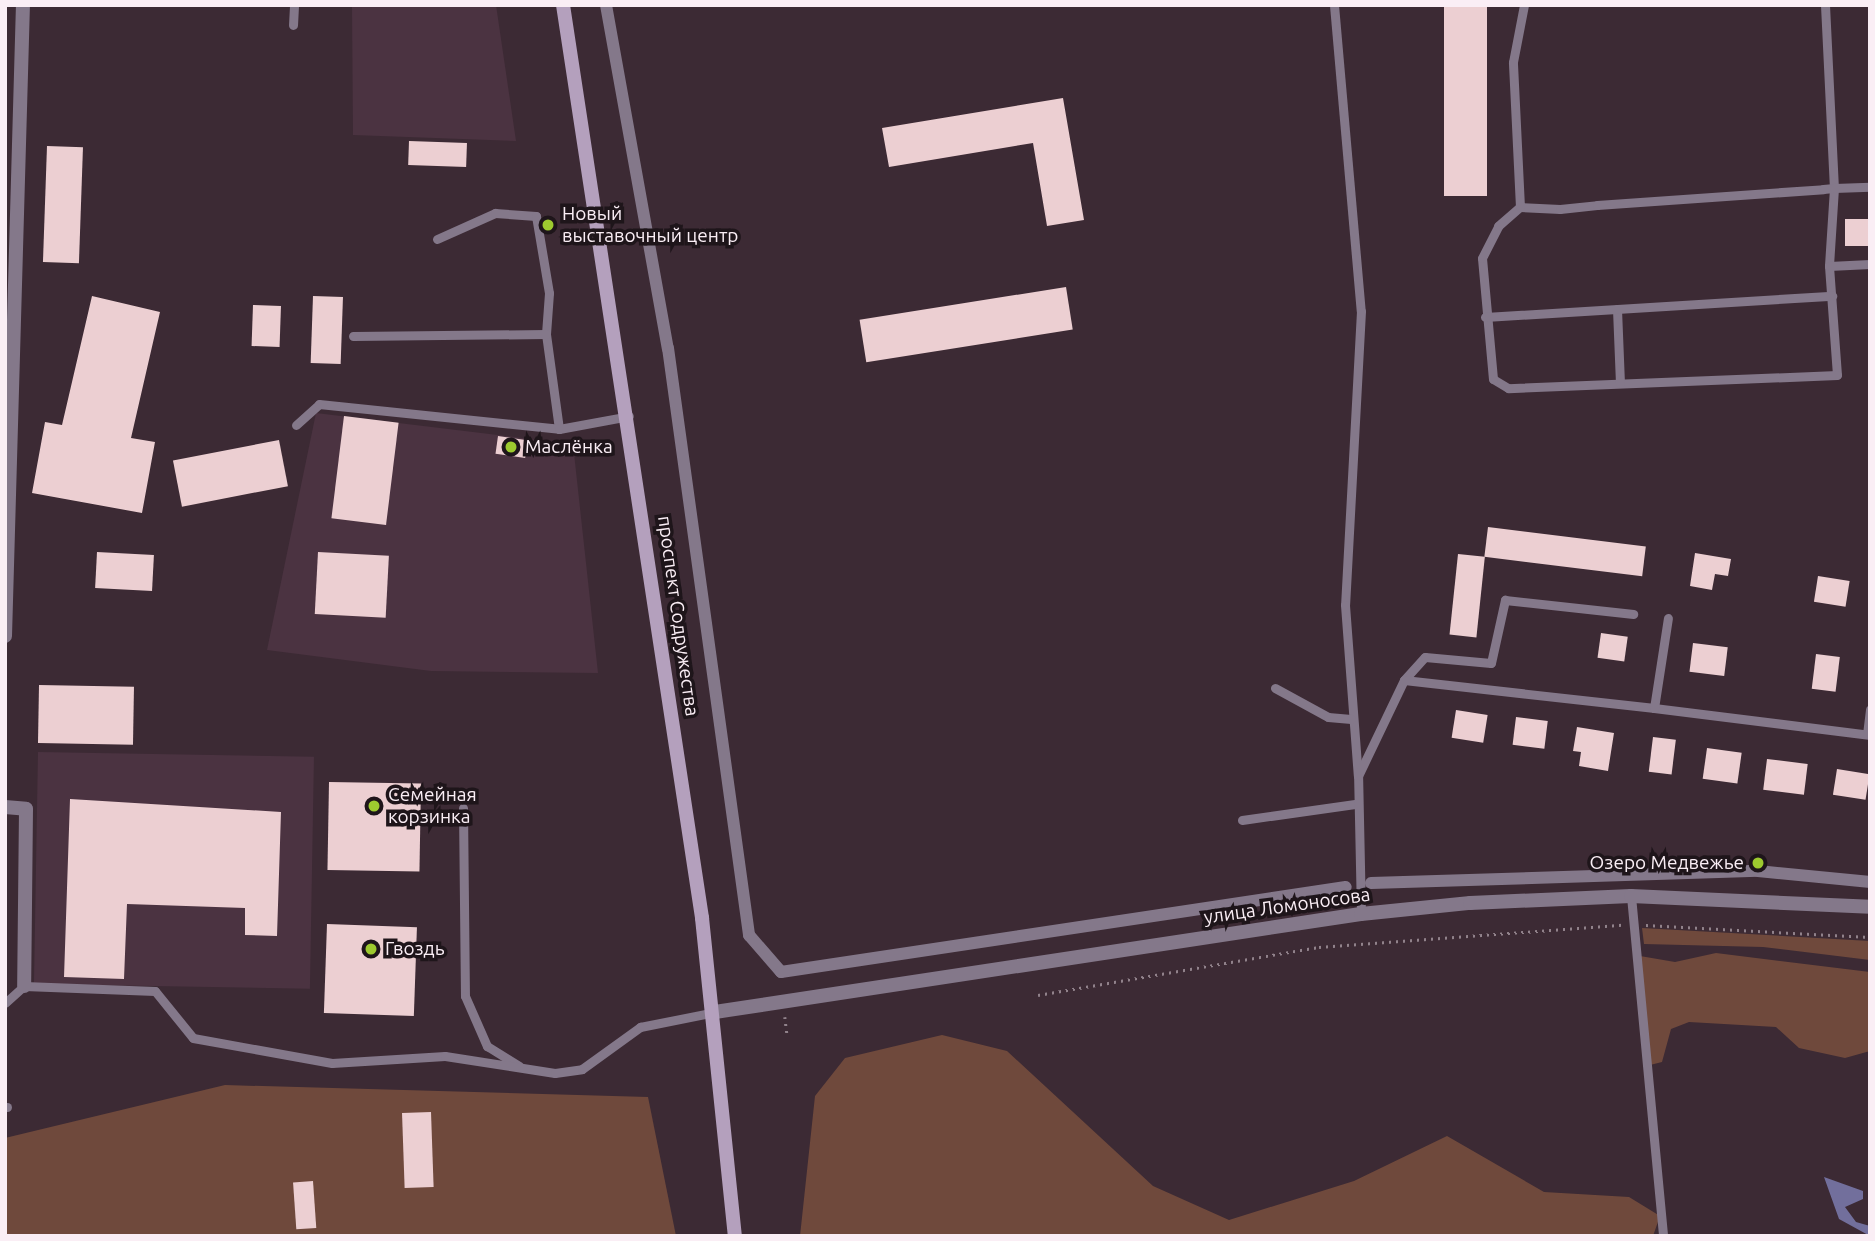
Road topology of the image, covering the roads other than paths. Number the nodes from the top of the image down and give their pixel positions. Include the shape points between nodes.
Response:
1 (23, 5) edge
2 (294, 5) edge
3 (563, 5) edge
4 (606, 5) edge
5 (1334, 5) edge
6 (1524, 5) edge
7 (1825, 5) edge
8 (293, 25) dead end
9 (1870, 187) edge
10 (1834, 188) junction
11 (1520, 207) junction
12 (438, 239) dead end
13 (1870, 264) edge
14 (1829, 266) junction
15 (1832, 296) junction
16 (1617, 309) junction
17 (1485, 317) junction
18 (546, 334) junction
19 (353, 336) dead end
20 (1620, 383) junction
21 (629, 416) junction
22 (296, 425) dead end
23 (559, 429) junction
24 (1633, 614) dead end
25 (1668, 618) dead end
26 (5, 636) edge
27 (1404, 680) junction
28 (1275, 688) dead end
29 (1654, 708) junction
30 (1870, 709) edge
31 (1351, 719) junction
32 (1868, 735) edge
33 (1358, 776) junction
34 (1355, 804) junction
35 (5, 807) edge
36 (463, 808) dead end
37 (1242, 820) dead end
38 (1870, 882) edge
39 (1371, 883) dead end
40 (1346, 887) dead end
41 (1631, 896) junction
42 (1870, 907) edge
43 (1360, 914) junction
44 (24, 986) junction
45 (5, 1003) edge
46 (715, 1012) junction
47 (530, 1072) junction
48 (735, 1236) edge
49 (1663, 1236) edge

1 - 26 street
2 - 8 lane
3 - 21 main road, проспект Содружества
4 - 40 street via 668,348 749,935 780,972
5 - 31 lane via 1361,311 1345,605
6 - 11 lane via 1513,62
7 - 10 lane
9 - 10 lane
10 - 11 lane
10 - 14 lane
11 - 17 lane via 1498,226 1482,258
12 - 18 lane via 495,213 536,216 549,293
13 - 14 lane
14 - 15 lane
15 - 16 lane
15 - 20 lane via 1837,375
16 - 17 lane
16 - 20 lane
17 - 20 lane via 1493,379 1508,388
18 - 19 lane
18 - 23 lane
21 - 23 lane
21 - 46 main road, проспект Содружества
22 - 23 lane via 319,404
24 - 27 lane via 1505,600 1491,663 1425,657
25 - 29 lane
27 - 29 lane
27 - 33 lane
28 - 31 lane via 1328,717
29 - 32 lane
30 - 32 lane
31 - 33 lane
33 - 34 lane
34 - 37 lane
34 - 43 lane
35 - 44 street via 26,809
36 - 47 lane via 465,996 488,1046
38 - 39 street via 1758,871
41 - 42 street, улица Ломоносова
41 - 43 street, улица Ломоносова
41 - 49 lane
43 - 46 street, улица Ломоносова
44 - 45 lane
44 - 47 lane via 155,991 193,1038 319,1061 445,1056
46 - 47 lane via 640,1027 582,1069
46 - 48 main road, проспект Содружества

